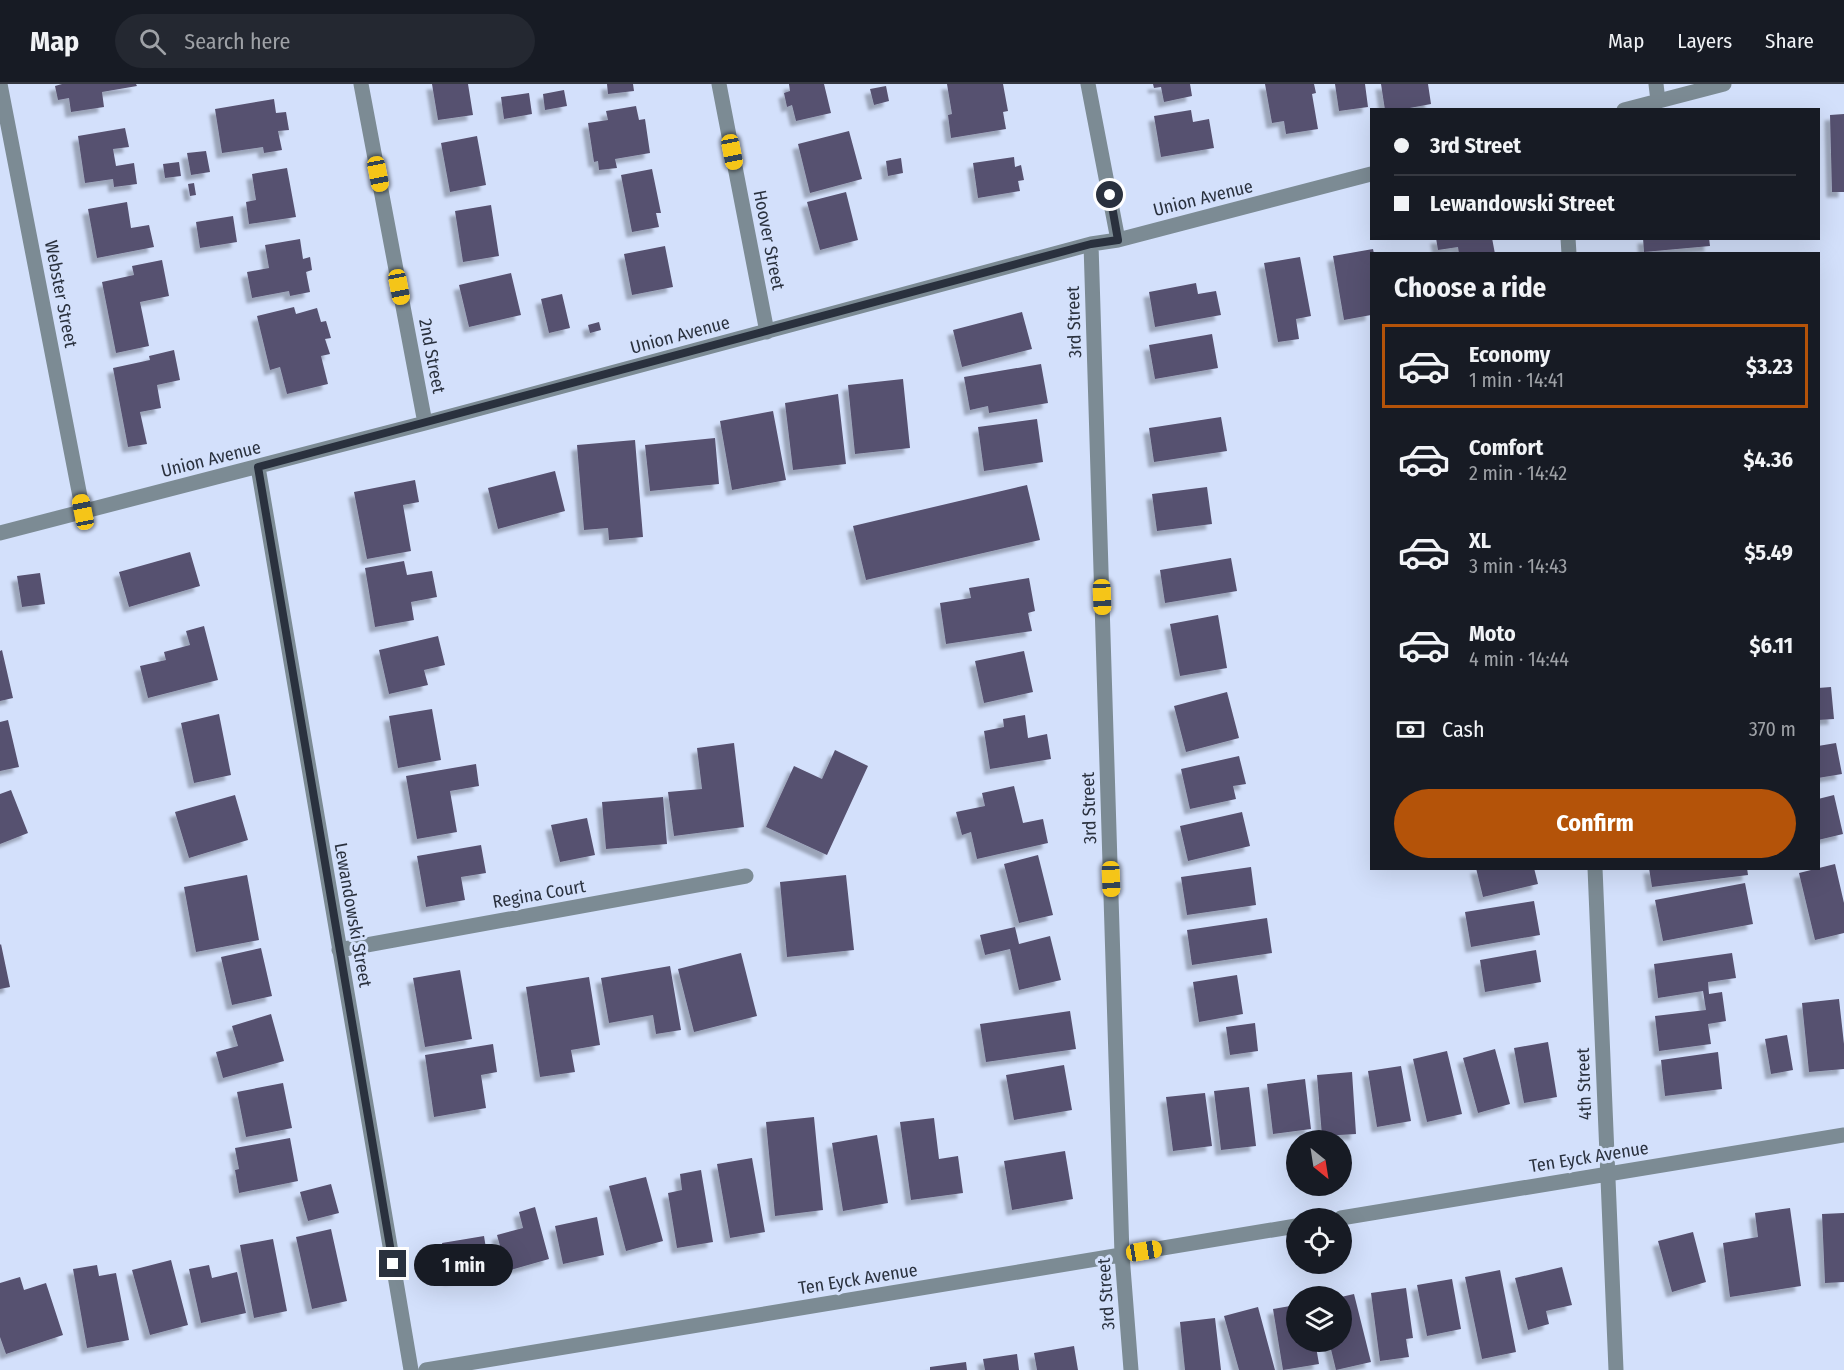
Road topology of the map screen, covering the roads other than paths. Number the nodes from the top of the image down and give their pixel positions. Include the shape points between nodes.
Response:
1 (0, 84) edge
2 (361, 84) edge
3 (719, 84) edge
4 (1088, 84) edge
5 (1656, 84) edge
6 (1724, 84) edge
7 (1659, 101) junction
8 (1632, 108) edge
9 (1370, 174) edge
10 (1118, 240) junction
11 (1091, 244) junction
12 (766, 332) junction
13 (425, 423) junction
14 (258, 467) junction
15 (83, 512) junction
16 (0, 532) edge
17 (1595, 870) edge
18 (746, 876) dead end
19 (339, 950) junction
20 (1844, 1135) edge
21 (1608, 1174) junction
22 (1352, 1216) edge
23 (1286, 1228) edge
24 (1122, 1255) junction
25 (411, 1370) edge
26 (426, 1370) edge
27 (1131, 1370) edge
28 (1616, 1370) edge

1 - 15 street, Webster Street
2 - 13 street, 2nd Street
3 - 12 street, Hoover Street
4 - 10 street
5 - 7 street
6 - 7 street
7 - 8 street
9 - 10 street, Union Avenue
10 - 11 street, Union Avenue
11 - 12 street, Union Avenue
11 - 24 street, 3rd Street
12 - 13 street, Union Avenue
13 - 14 street, Union Avenue
14 - 15 street, Union Avenue
14 - 19 street, Lewandowski Street
15 - 16 street, Union Avenue
17 - 21 street, 4th Street
18 - 19 street, Regina Court
19 - 25 street, Lewandowski Street
20 - 21 street, Ten Eyck Avenue
21 - 22 street, Ten Eyck Avenue
21 - 28 street, 4th Street
23 - 24 street, Ten Eyck Avenue
24 - 26 street, Ten Eyck Avenue
24 - 27 street, 3rd Street

